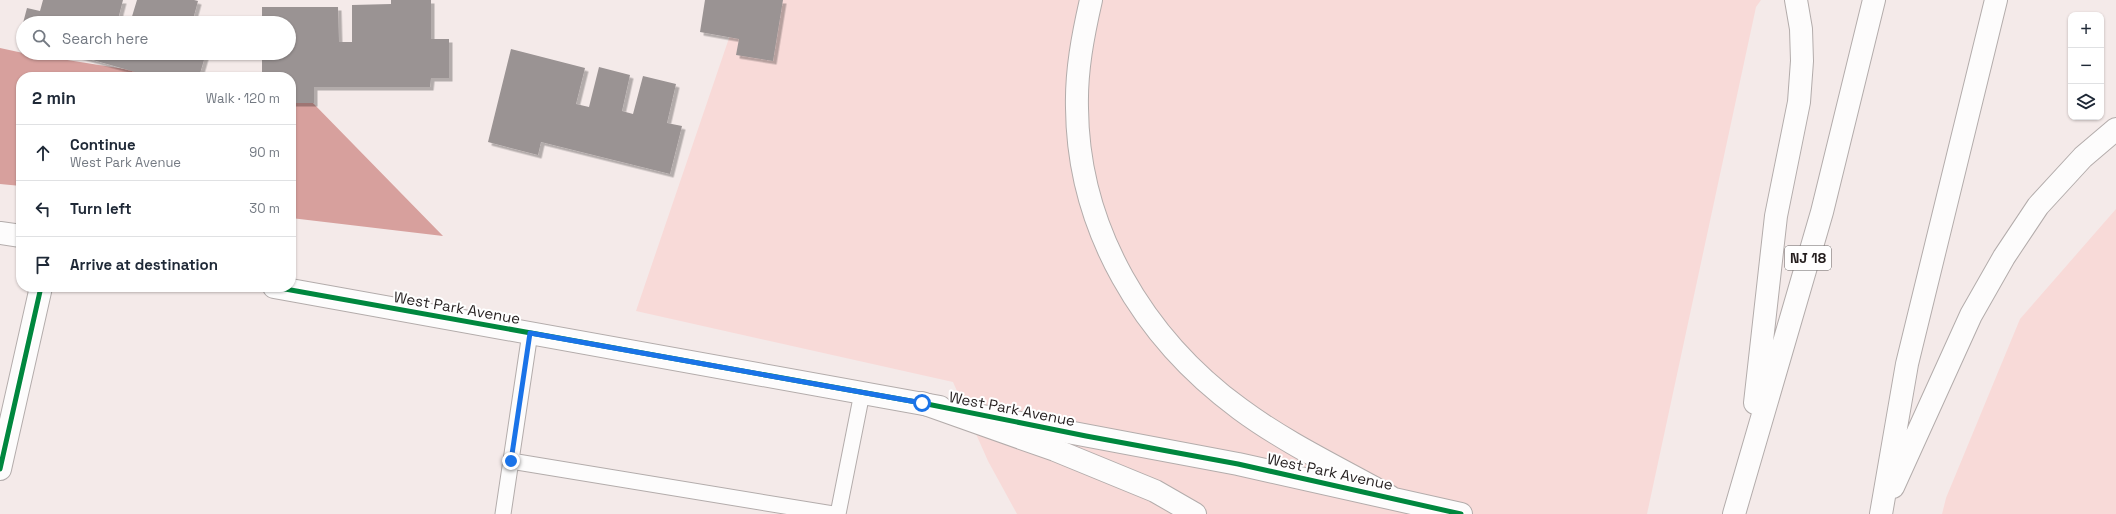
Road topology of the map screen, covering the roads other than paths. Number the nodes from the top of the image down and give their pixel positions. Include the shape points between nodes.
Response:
1 (1091, 0) edge
2 (1796, 0) edge
3 (1874, 0) edge
4 (1996, 0) edge
5 (2116, 129) edge
6 (0, 233) edge
7 (16, 235) edge
8 (296, 291) edge
9 (40, 292) edge
10 (530, 333) junction
11 (862, 393) junction
12 (922, 403) junction
13 (1749, 459) junction
14 (511, 461) junction
15 (0, 469) edge
16 (1389, 496) junction
17 (503, 514) edge
18 (833, 514) edge
19 (838, 514) edge
20 (1195, 514) edge
21 (1461, 514) edge
22 (1734, 514) edge
23 (1881, 514) edge

1 - 16 main road via 1080,48 1077,108 1082,167 1096,221 1117,270 1140,308 1177,353 1214,389 1275,433
2 - 13 main road via 1801,29 1802,61 1799,102 1776,216
3 - 13 main road, NJ 18 via 1822,212
4 - 23 main road via 1907,364
5 - 23 main road via 2083,157 2038,206 2004,257 1971,315
6 - 7 main road
8 - 10 main road, West Park Avenue
9 - 15 main road
10 - 11 main road, West Park Avenue
10 - 14 lane
11 - 12 main road, West Park Avenue
11 - 19 lane
12 - 16 main road, West Park Avenue
12 - 20 main road via 1055,450 1155,491
13 - 22 main road, NJ 18
14 - 17 lane
14 - 18 lane
16 - 21 main road, West Park Avenue

